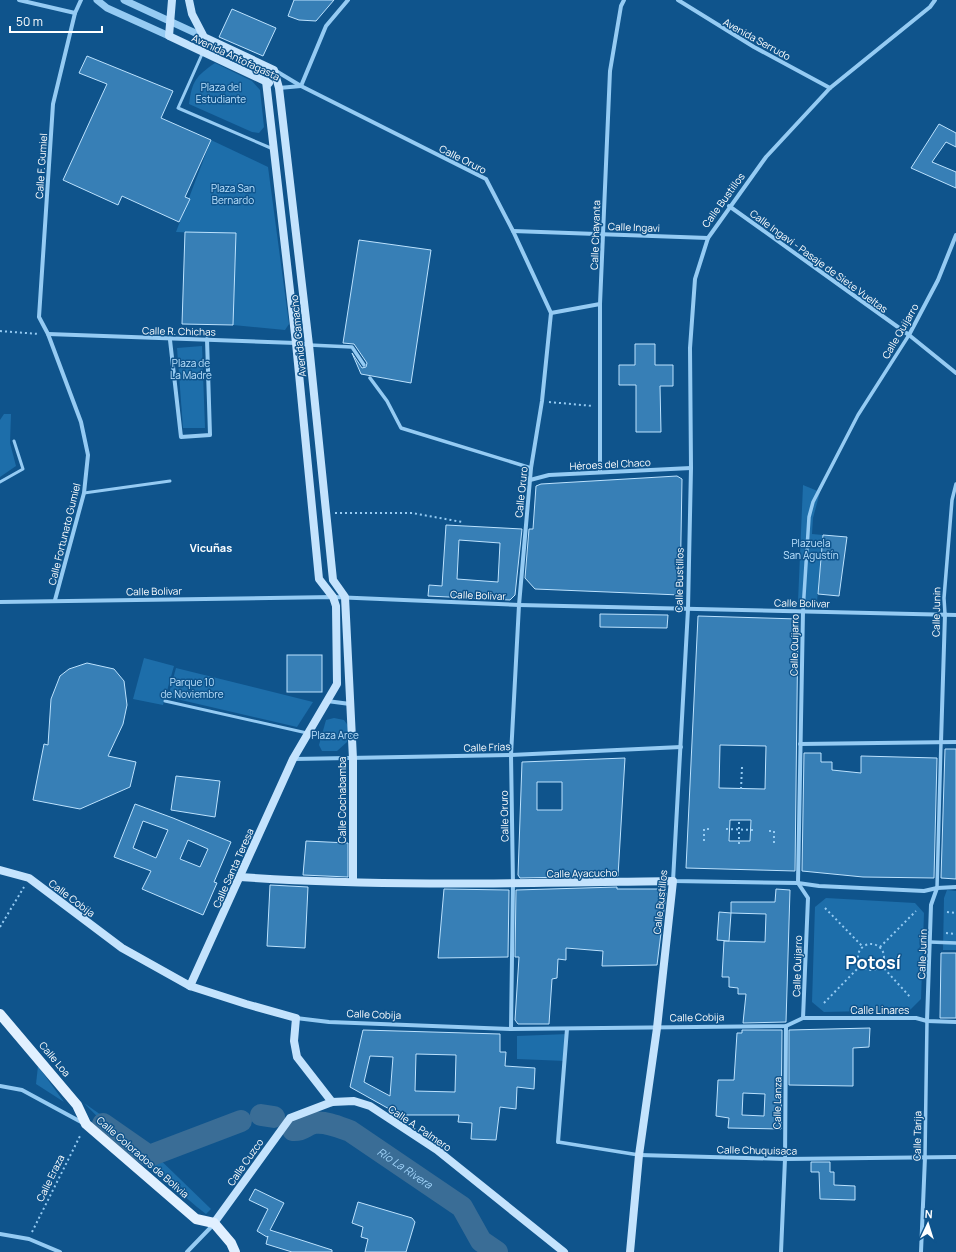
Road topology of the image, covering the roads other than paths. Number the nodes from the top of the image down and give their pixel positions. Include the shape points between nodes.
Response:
1 (19, 0) edge
2 (81, 0) edge
3 (97, 0) edge
4 (124, 0) edge
5 (172, 0) edge
6 (188, 0) edge
7 (348, 0) edge
8 (624, 0) edge
9 (678, 0) edge
10 (935, 0) edge
11 (75, 13) junction
12 (170, 21) junction
13 (169, 36) junction
14 (204, 37) junction
15 (203, 52) junction
16 (274, 70) junction
17 (266, 81) junction
18 (301, 86) junction
19 (279, 88) junction
20 (830, 88) junction
21 (274, 150) junction
22 (730, 206) junction
23 (513, 230) junction
24 (602, 234) junction
25 (956, 235) edge
26 (708, 238) junction
27 (600, 304) junction
28 (551, 313) junction
29 (48, 334) junction
30 (908, 335) junction
31 (170, 340) junction
32 (207, 340) junction
33 (296, 343) junction
34 (310, 345) junction
35 (364, 365) dead end
36 (956, 373) edge
37 (370, 378) dead end
38 (14, 441) dead end
39 (531, 468) junction
40 (691, 468) junction
41 (600, 472) junction
42 (530, 480) junction
43 (170, 481) dead end
44 (0, 482) edge
45 (956, 484) edge
46 (84, 493) junction
47 (333, 597) junction
48 (345, 598) junction
49 (55, 600) junction
50 (0, 602) edge
51 (519, 605) junction
52 (688, 609) junction
53 (803, 611) junction
54 (945, 614) junction
55 (956, 614) edge
56 (165, 701) dead end
57 (328, 701) junction
58 (350, 704) junction
59 (308, 734) junction
60 (941, 742) junction
61 (956, 742) edge
62 (800, 744) junction
63 (681, 747) junction
64 (511, 754) junction
65 (293, 759) junction
66 (353, 759) junction
67 (0, 870) edge
68 (240, 877) junction
69 (673, 881) junction
70 (353, 882) junction
71 (798, 883) junction
72 (513, 884) junction
73 (956, 887) edge
74 (937, 888) junction
75 (930, 942) junction
76 (956, 944) edge
77 (190, 986) junction
78 (0, 1014) edge
79 (296, 1018) junction
80 (803, 1018) junction
81 (926, 1021) junction
82 (956, 1022) edge
83 (786, 1026) junction
84 (657, 1028) junction
85 (511, 1029) junction
86 (567, 1029) junction
87 (0, 1086) edge
88 (332, 1102) junction
89 (86, 1124) junction
90 (558, 1142) joint
91 (639, 1155) junction
92 (925, 1157) junction
93 (956, 1157) edge
94 (785, 1159) junction
95 (214, 1223) junction
96 (0, 1234) edge
97 (60, 1252) edge
98 (187, 1252) edge
99 (235, 1252) edge
100 (564, 1252) edge
101 (630, 1252) edge
102 (781, 1252) edge
103 (921, 1252) edge

1 - 11 street
2 - 11 street, Calle F. Gumiel
3 - 13 street, Avenida Antofagasta via 107,8
4 - 12 street, Avenida Antofagasta
5 - 12 main road
6 - 14 main road
7 - 18 street via 326,26
8 - 24 street, Calle Chayanta via 610,71
9 - 20 street, Avenida Serrudo via 741,40
10 - 20 street, Calle Bustillos via 930,7
11 - 29 street, Calle F. Gumiel via 53,104 39,317
12 - 13 main road
12 - 14 street, Avenida Antofagasta
13 - 15 main road, Avenida Antofagasta
14 - 16 main road, Avenida Antofagasta
15 - 17 main road, Avenida Antofagasta
15 - 21 lane via 178,108
16 - 18 street, Avenida Antofagasta
16 - 19 main road, Avenida Camacho
17 - 19 main road, Avenida Antofagasta
17 - 21 main road, Avenida Camacho
18 - 19 street, Avenida Antofagasta
18 - 23 street, Calle Oruro via 486,179
19 - 34 main road, Avenida Camacho
20 - 22 street, Calle Bustillos via 766,157
21 - 33 main road, Avenida Camacho
22 - 26 street, Calle Bustillos
22 - 30 street, Calle Ingavi - Pasaje de Siete Vueltas
23 - 24 street, Calle Ingavi
23 - 28 street, Calle Oruro
24 - 26 street, Calle Ingavi
24 - 27 street, Calle Chayanta
25 - 30 street, Calle Quijarro via 938,280
26 - 40 street, Calle Bustillos via 695,279 690,348
27 - 28 street
27 - 41 street, Calle Chayanta
28 - 39 street, Calle Oruro via 542,401
29 - 31 street, Calle R. Chichas
29 - 46 street, Calle Fortunato Gumiel via 81,422 88,455
30 - 36 street, Calle Ingavi - Pasaje de Siete Vueltas
30 - 53 street, Calle Quijarro via 858,415 813,502 809,517
31 - 32 street, Calle R. Chichas
31 - 32 street via 180,437 210,435
32 - 33 street, Calle R. Chichas
33 - 34 street, Calle R. Chichas
33 - 47 main road, Avenida Camacho via 320,579
34 - 35 street via 352,347
34 - 48 main road, Avenida Camacho via 333,580
37 - 39 street via 387,401 401,428
38 - 44 lane via 23,469
39 - 42 street, Calle Oruro
40 - 41 street, Héroes del Chaco
40 - 52 street, Calle Bustillos
41 - 42 street, Héroes del Chaco
42 - 51 street, Calle Oruro
43 - 46 lane
45 - 54 street, Calle Junin via 952,500
46 - 49 street, Calle Fortunato Gumiel
47 - 48 street, Calle Bolivar
47 - 49 street, Calle Bolivar
47 - 57 main road via 336,606 337,684
48 - 51 street, Calle Bolivar
48 - 58 main road, Calle Cochabamba
49 - 50 street, Calle Bolivar
51 - 52 street, Calle Bolivar
51 - 64 street, Calle Oruro
52 - 53 street, Calle Bolivar
52 - 63 street, Calle Bustillos
53 - 54 street, Calle Bolivar
53 - 62 street, Calle Quijarro
54 - 55 street, Calle Bolivar
54 - 60 street, Calle Junin
56 - 59 lane
57 - 58 street
57 - 59 main road
58 - 66 main road, Calle Cochabamba
59 - 65 main road
60 - 61 street
60 - 62 street
60 - 74 street
62 - 71 street, Calle Quijarro
63 - 64 street, Calle Frías
63 - 69 street, Calle Bustillos
64 - 66 street, Calle Frías
64 - 72 street, Calle Oruro
65 - 66 street, Calle Frías
65 - 68 main road, Calle Santa Teresa
66 - 70 main road, Calle Cochabamba
67 - 77 main road, Calle Cobija via 30,878 122,948
68 - 70 main road, Calle Ayacucho
68 - 77 main road, Calle Santa Teresa
69 - 71 street, Calle Ayacucho
69 - 72 main road, Calle Ayacucho
69 - 84 main road, Calle Bustillos
70 - 72 main road, Calle Ayacucho
71 - 74 street, Calle Ayacucho via 924,891
71 - 80 street, Calle Quijarro via 808,898
72 - 85 street, Calle Oruro
73 - 74 street, Calle Ayacucho
74 - 75 street, Calle Junin via 932,906
75 - 76 street
75 - 81 street, Calle Junin
77 - 79 main road, Calle Cobija
78 - 89 main road, Calle Loa via 77,1105
79 - 85 street, Calle Cobija via 329,1022
79 - 88 main road via 294,1041 297,1057
80 - 81 street, Calle Linares via 916,1018
80 - 83 street
81 - 82 street, Calle Linares
81 - 92 street, Calle Tarija
83 - 84 street, Calle Cobija
83 - 94 street, Calle Lanza
84 - 86 street, Calle Cobija
84 - 91 main road, Calle Bustillos
85 - 86 street, Calle Cobija
86 - 90 street
87 - 89 street, Calle Colorados de Bolivia via 22,1090
88 - 95 main road, Calle Cuzco via 290,1118
88 - 100 main road, Calle A. Palmero via 354,1101 370,1106 437,1150
89 - 95 main road, Calle Colorados de Bolivia via 196,1219
90 - 91 street, Calle Chuquisaca
91 - 94 street, Calle Chuquisaca
91 - 101 main road, Calle Bustillos
92 - 93 street, Calle Chuquisaca
92 - 94 street, Calle Chuquisaca
92 - 103 street, Calle Tarija
94 - 102 street, Calle Lanza
95 - 98 street, Calle Cuzco
95 - 99 main road via 231,1242
96 - 97 street via 29,1239

